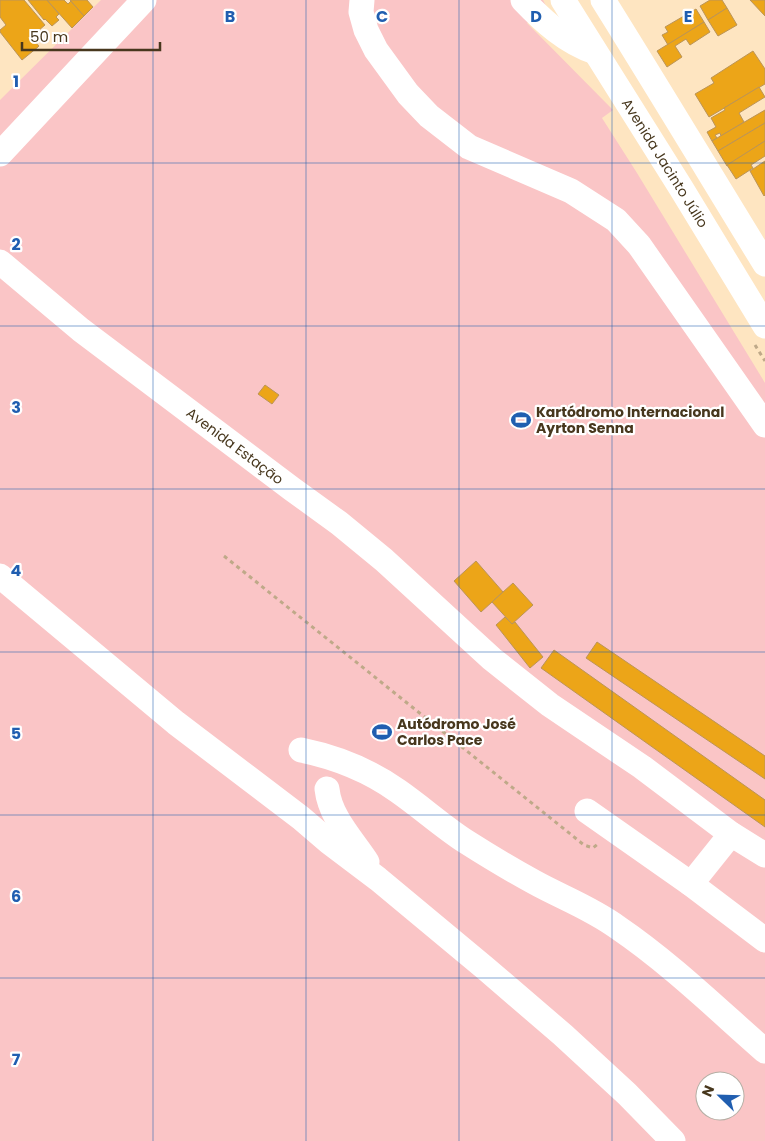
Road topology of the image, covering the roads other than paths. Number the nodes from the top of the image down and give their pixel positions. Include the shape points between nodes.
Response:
1 (144, 0) edge
2 (362, 0) edge
3 (523, 0) edge
4 (562, 0) edge
5 (603, 0) edge
6 (595, 52) junction
7 (0, 154) edge
8 (763, 255) edge
9 (0, 262) edge
10 (765, 326) edge
11 (765, 425) edge
12 (0, 576) edge
13 (301, 750) dead end
14 (327, 789) dead end
15 (587, 811) dead end
16 (731, 834) junction
17 (765, 855) edge
18 (378, 879) junction
19 (691, 884) junction
20 (765, 940) edge
21 (765, 1051) edge
22 (673, 1141) edge

1 - 7 street
2 - 11 street via 361,12 366,30 376,50 408,94 429,116 469,147 571,191 616,220 634,239
3 - 6 street via 569,40
4 - 6 street, Avenida Jacinto Júlio
5 - 8 street via 655,81 709,175
6 - 10 street, Avenida Jacinto Júlio
9 - 16 street, Avenida Estação via 81,330 339,523 465,635 550,705
12 - 18 street via 176,723
13 - 21 street via 340,761 385,783 464,840 617,926 677,973
14 - 18 street via 333,811
15 - 19 street
16 - 17 street, Avenida Estação
16 - 19 street
18 - 22 street via 563,1035
19 - 20 street

